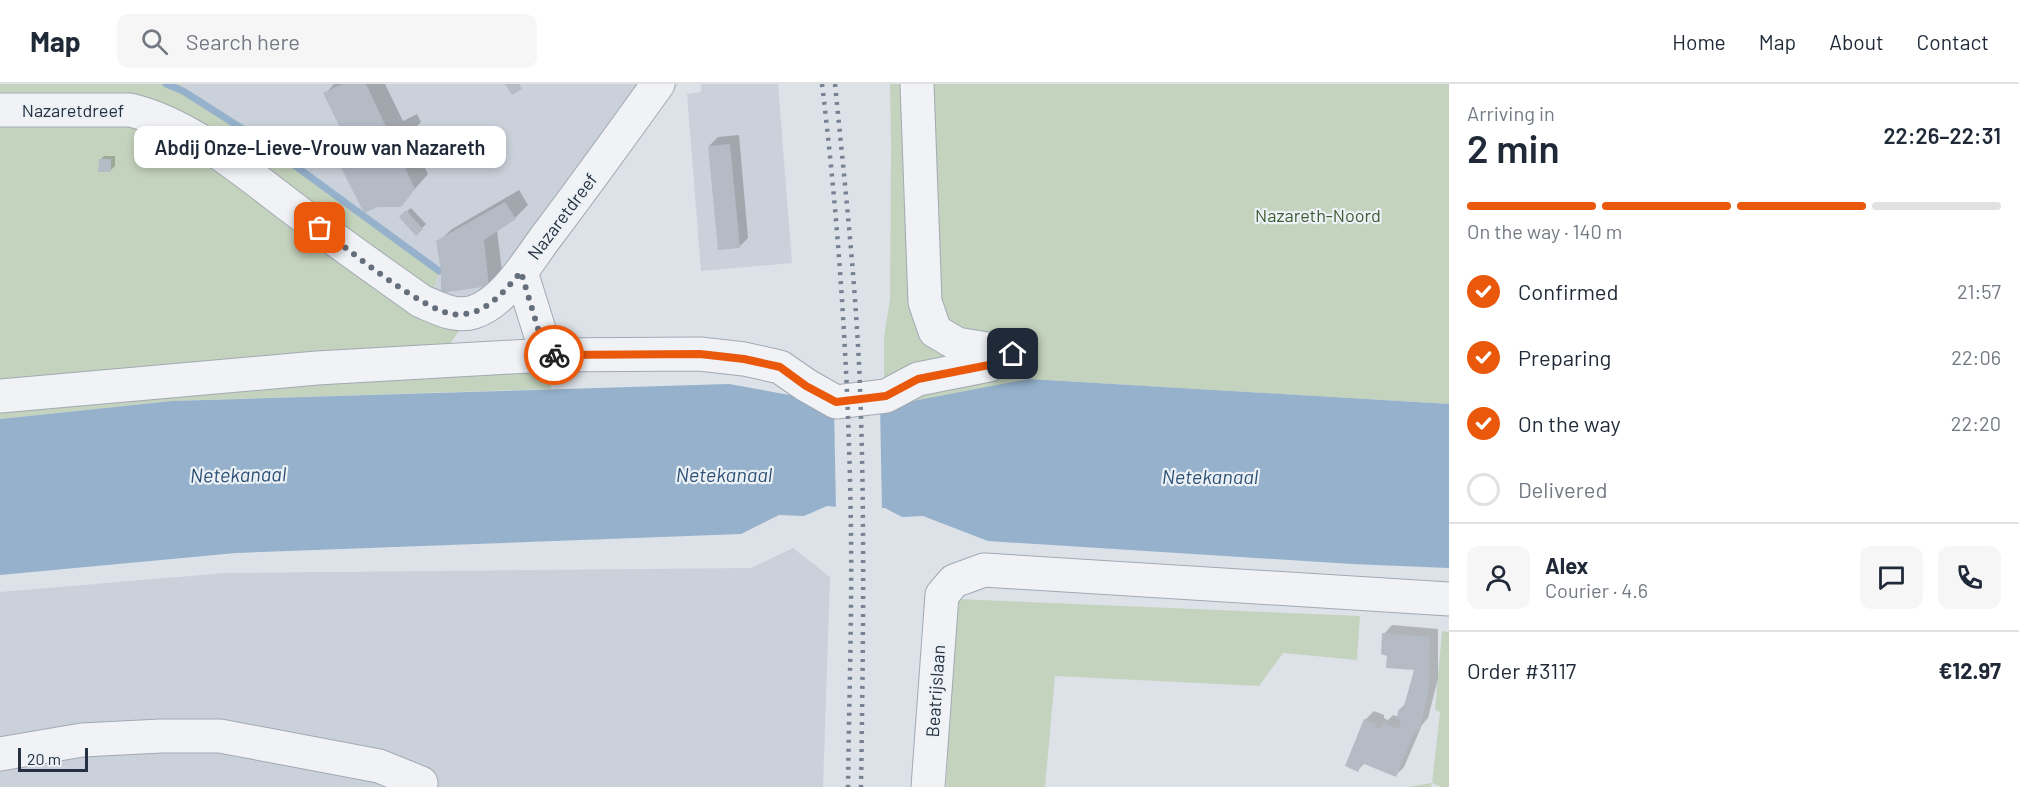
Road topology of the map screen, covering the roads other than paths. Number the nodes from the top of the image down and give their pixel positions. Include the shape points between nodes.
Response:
1 (658, 84) edge
2 (917, 84) edge
3 (0, 111) edge
4 (521, 272) junction
5 (546, 355) junction
6 (0, 396) edge
7 (1449, 599) edge
8 (0, 754) edge
9 (421, 783) dead end
10 (928, 787) edge

1 - 4 street, Nazaretdreef
2 - 5 street via 925,302 935,331 957,344 1013,354 989,365 918,379 886,396 836,402 780,367 744,359 700,354
3 - 4 street, Nazaretdreef via 130,110 167,122 237,166 421,301 453,314 482,308
4 - 5 street
5 - 6 street via 317,368
7 - 10 street, Beatrijslaan via 984,570 954,581 942,595
8 - 9 street via 82,740 220,736 379,766

